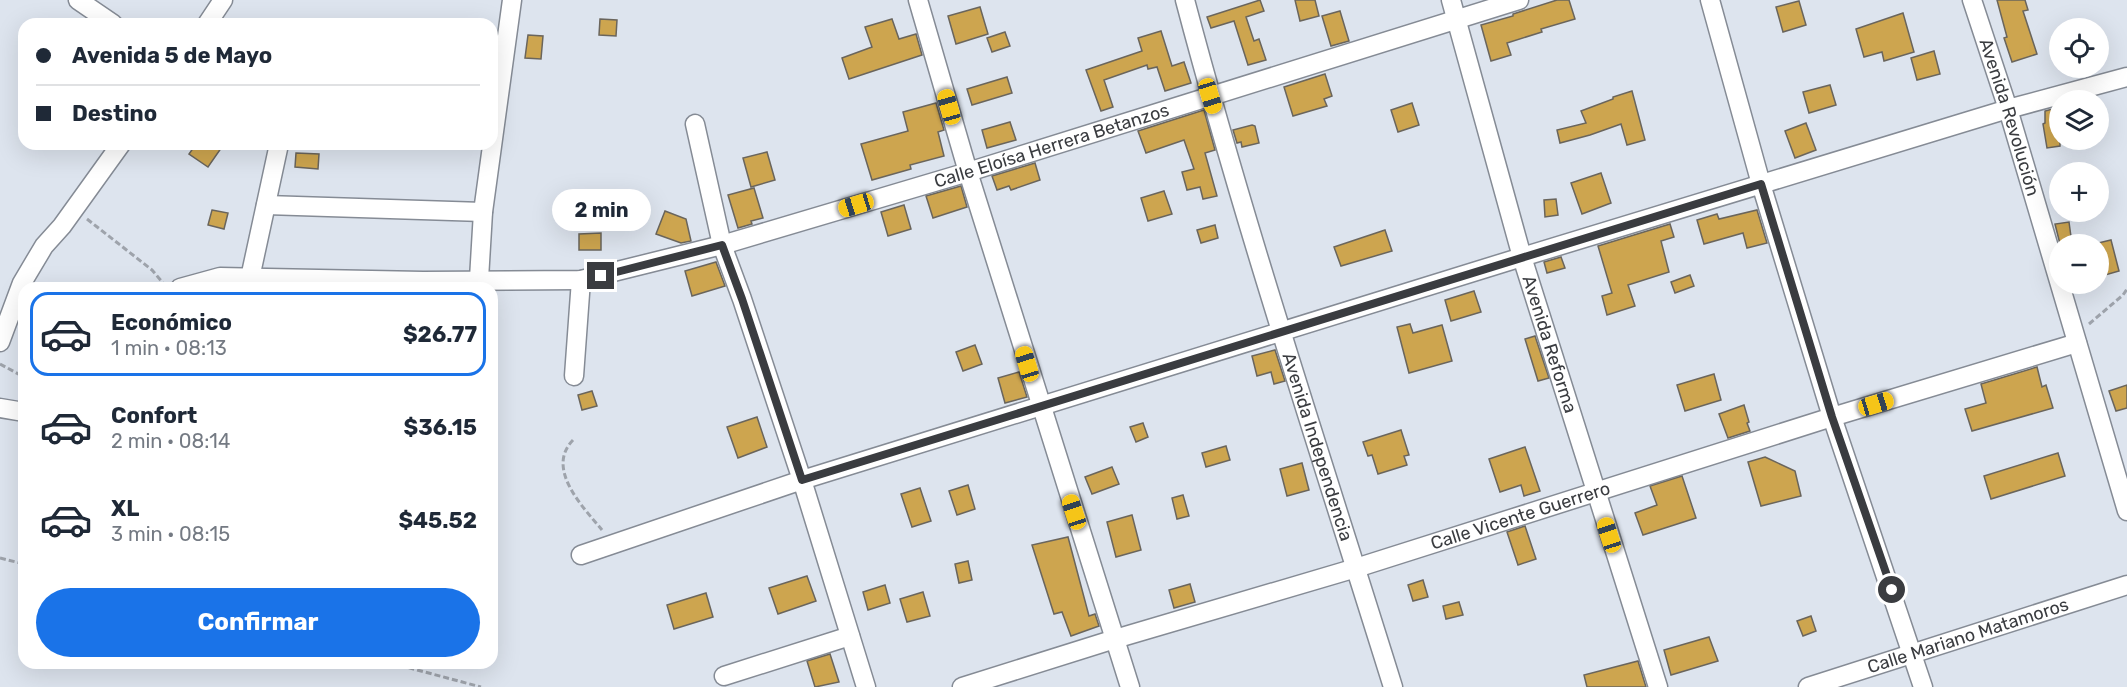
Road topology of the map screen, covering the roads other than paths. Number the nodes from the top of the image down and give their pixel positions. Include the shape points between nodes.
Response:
1 (223, 0) edge
2 (512, 0) edge
3 (918, 0) edge
4 (1185, 0) edge
5 (1451, 0) edge
6 (1519, 0) edge
7 (1710, 0) edge
8 (1972, 0) edge
9 (82, 1) edge
10 (105, 18) edge
11 (211, 18) edge
12 (1457, 19) junction
13 (2127, 77) edge
14 (1210, 96) junction
15 (498, 102) edge
16 (2008, 109) junction
17 (695, 124) dead end
18 (117, 150) edge
19 (278, 150) edge
20 (491, 150) edge
21 (968, 172) junction
22 (1761, 184) junction
23 (266, 205) junction
24 (483, 212) junction
25 (722, 245) junction
26 (1522, 257) junction
27 (250, 278) junction
28 (479, 279) junction
29 (581, 280) junction
30 (23, 282) edge
31 (204, 282) edge
32 (337, 282) edge
33 (420, 282) edge
34 (18, 294) edge
35 (1281, 332) junction
36 (2075, 337) junction
37 (0, 342) edge
38 (574, 376) dead end
39 (1041, 407) junction
40 (0, 408) edge
41 (18, 411) edge
42 (1832, 417) junction
43 (802, 480) junction
44 (1595, 492) junction
45 (2127, 511) edge
46 (581, 555) dead end
47 (1356, 568) junction
48 (2127, 585) edge
49 (850, 636) junction
50 (1115, 639) junction
51 (1914, 655) junction
52 (724, 676) dead end
53 (866, 687) edge
54 (962, 687) edge
55 (1130, 687) edge
56 (1393, 687) edge
57 (1658, 687) edge
58 (1808, 687) edge
59 (1923, 687) edge

1 - 11 street
2 - 15 street
3 - 21 street
4 - 14 street, Avenida Independencia
5 - 12 street, Avenida Reforma
6 - 12 street, Calle Eloísa Herrera Betanzos
7 - 22 street
8 - 16 street, Avenida Revolución
9 - 10 street
12 - 14 street, Calle Eloísa Herrera Betanzos
12 - 26 street, Avenida Reforma
13 - 16 street
14 - 21 street, Calle Eloísa Herrera Betanzos
14 - 35 street, Avenida Independencia
16 - 22 street
16 - 36 street, Avenida Revolución
17 - 25 street
18 - 30 street via 44,246
19 - 23 street
20 - 24 street
21 - 25 street, Calle Eloísa Herrera Betanzos
21 - 39 street
22 - 26 street
22 - 42 street
23 - 24 street
23 - 27 street
24 - 28 street
25 - 29 street, Calle Eloísa Herrera Betanzos
25 - 43 street
26 - 35 street
26 - 44 street, Avenida Reforma
27 - 31 street, Calle Eloísa Herrera Betanzos
27 - 32 street, Calle Eloísa Herrera Betanzos
28 - 29 street, Calle Eloísa Herrera Betanzos
28 - 33 street, Calle Eloísa Herrera Betanzos
29 - 38 street
34 - 37 street
35 - 39 street
35 - 47 street, Avenida Independencia
36 - 42 street, Calle Vicente Guerrero
36 - 45 street, Avenida Revolución
39 - 43 street
39 - 50 street
40 - 41 street
42 - 44 street, Calle Vicente Guerrero
42 - 51 street
43 - 46 street
43 - 49 street
44 - 47 street, Calle Vicente Guerrero
44 - 57 street, Avenida Reforma
47 - 50 street, Calle Vicente Guerrero
47 - 56 street, Avenida Independencia
48 - 51 street, Calle Mariano Matamoros
49 - 52 street
49 - 53 street
50 - 54 street, Calle Vicente Guerrero
50 - 55 street
51 - 58 street, Calle Mariano Matamoros
51 - 59 street

